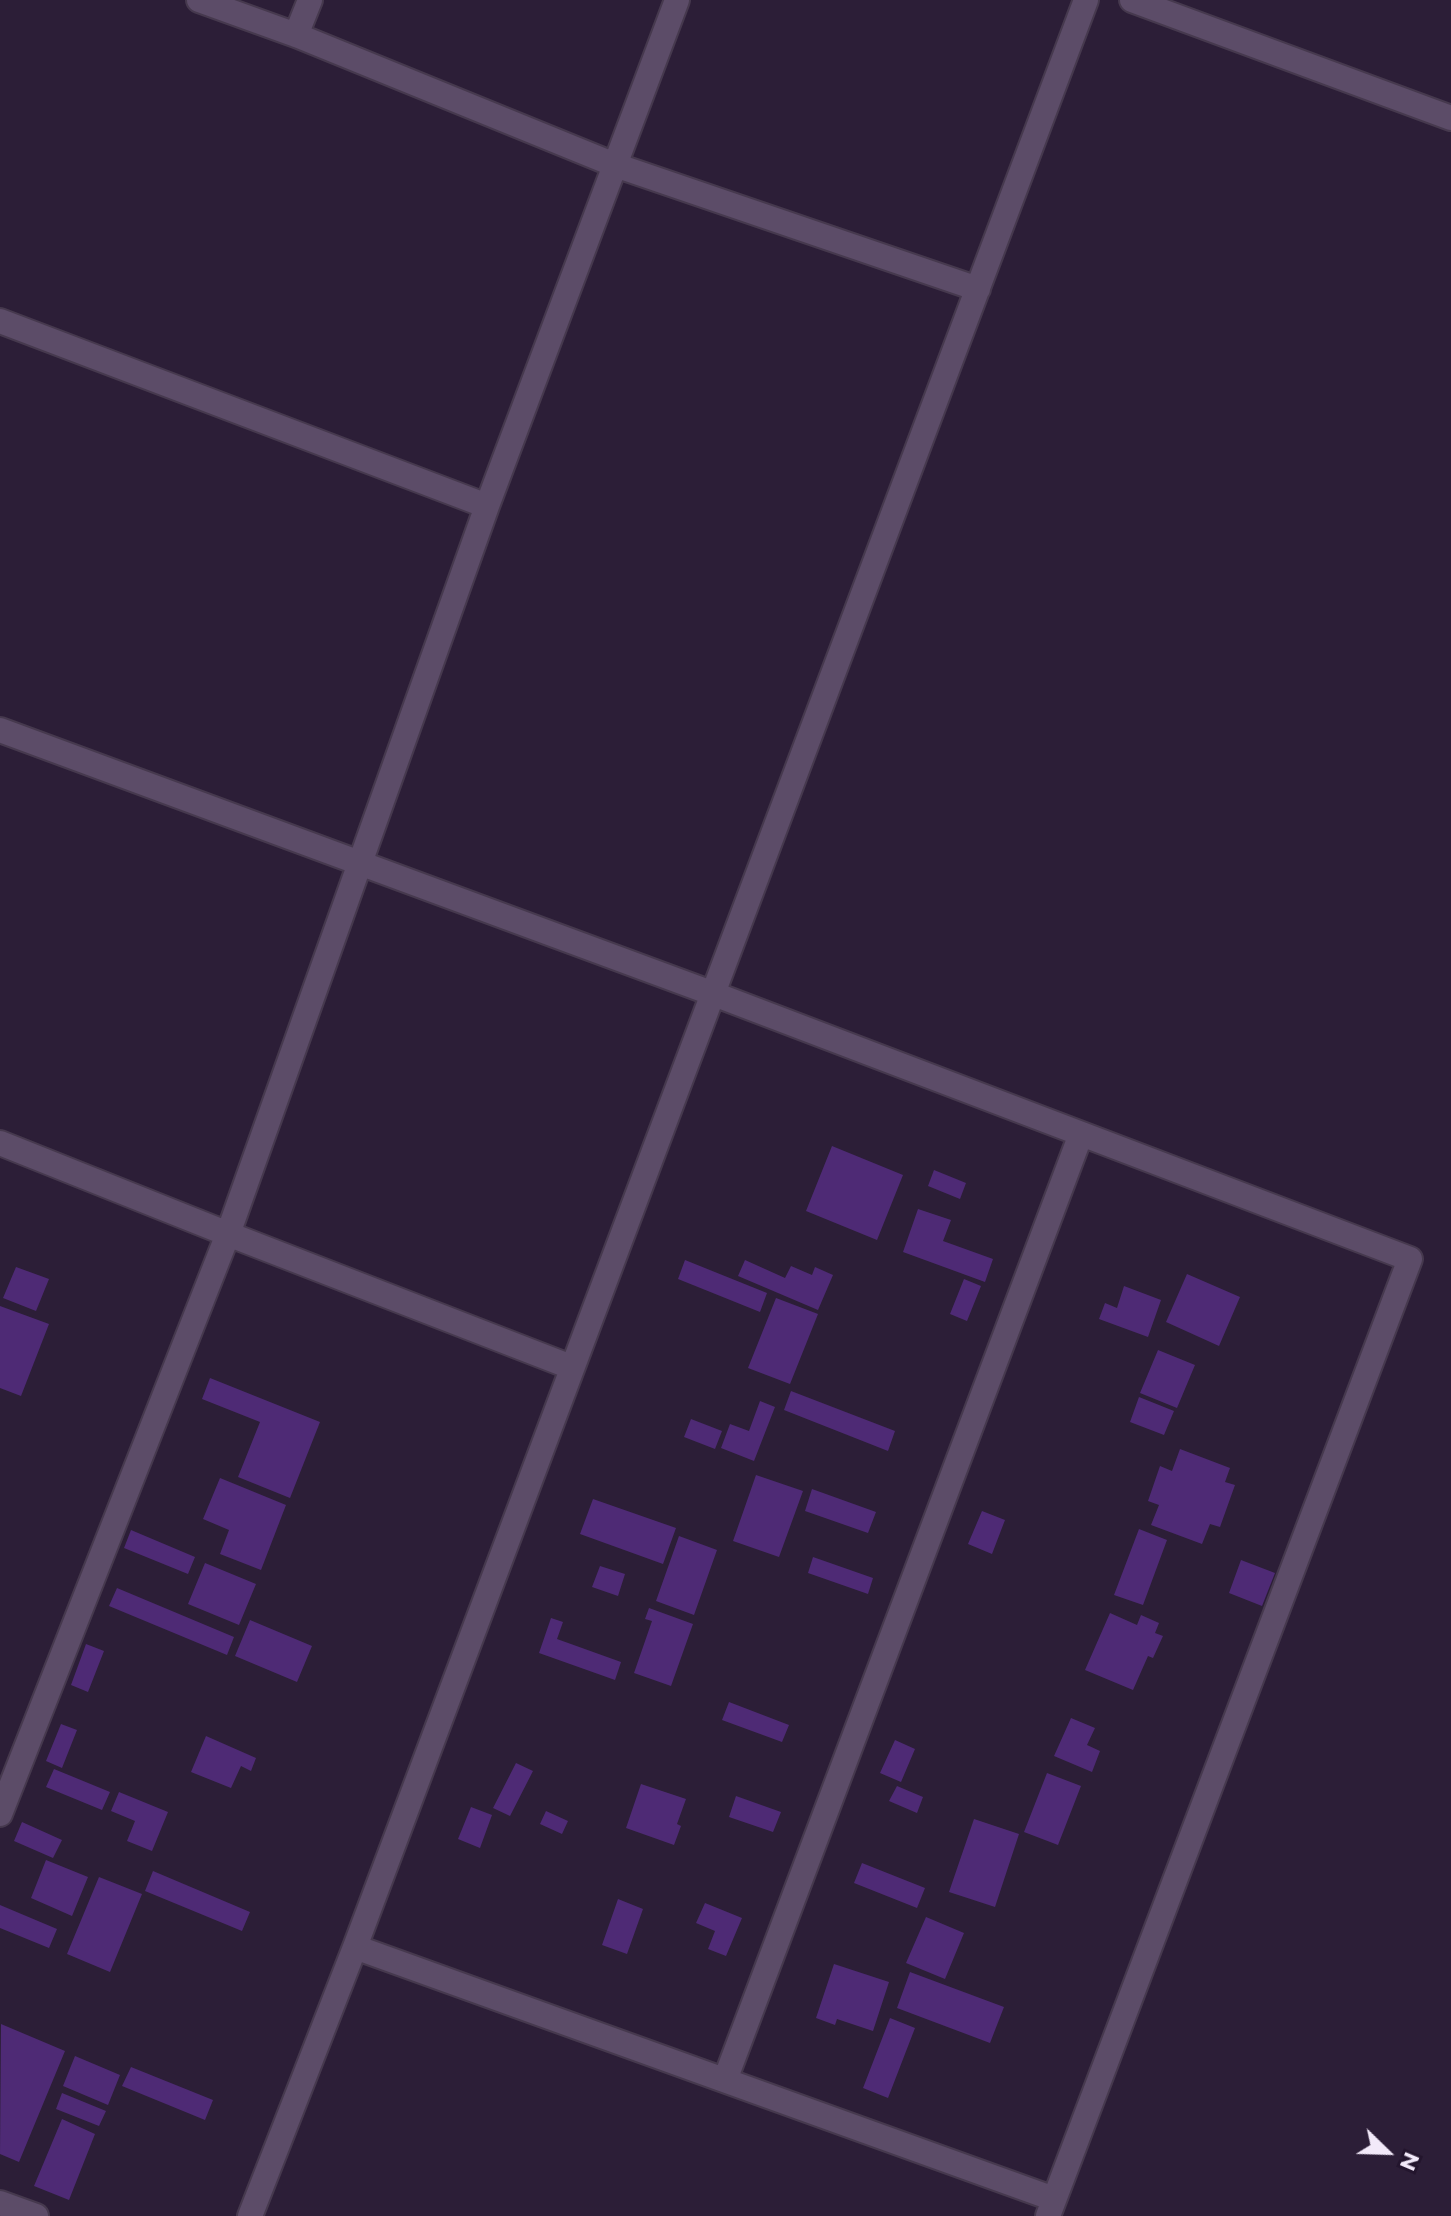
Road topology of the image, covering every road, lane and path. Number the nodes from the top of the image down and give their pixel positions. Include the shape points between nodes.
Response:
1 (199, 0) edge
2 (310, 0) edge
3 (677, 0) edge
4 (1086, 0) edge
5 (1132, 0) edge
6 (296, 35) junction
7 (1451, 118) edge
8 (615, 165) junction
9 (978, 289) junction
10 (0, 321) edge
11 (487, 506) junction
12 (0, 730) edge
13 (362, 863) junction
14 (714, 994) junction
15 (1081, 1134) junction
16 (0, 1143) edge
17 (228, 1234) junction
18 (571, 1367) junction
19 (0, 1814) edge
20 (355, 1947) junction
21 (725, 2080) junction
22 (0, 2203) edge
23 (1051, 2207) edge
24 (36, 2216) edge
25 (250, 2216) edge

1 - 6 street
2 - 6 street
3 - 8 street
4 - 9 street
5 - 7 street
6 - 8 street
8 - 9 street
8 - 11 street
9 - 14 street
10 - 11 street
11 - 13 street
12 - 13 street
13 - 14 street
13 - 17 street
14 - 15 street
14 - 18 street
15 - 21 street
15 - 23 street via 1410,1259
16 - 17 street
17 - 18 street
17 - 19 street
18 - 20 street
20 - 21 street
20 - 25 street
21 - 23 street
22 - 24 street

